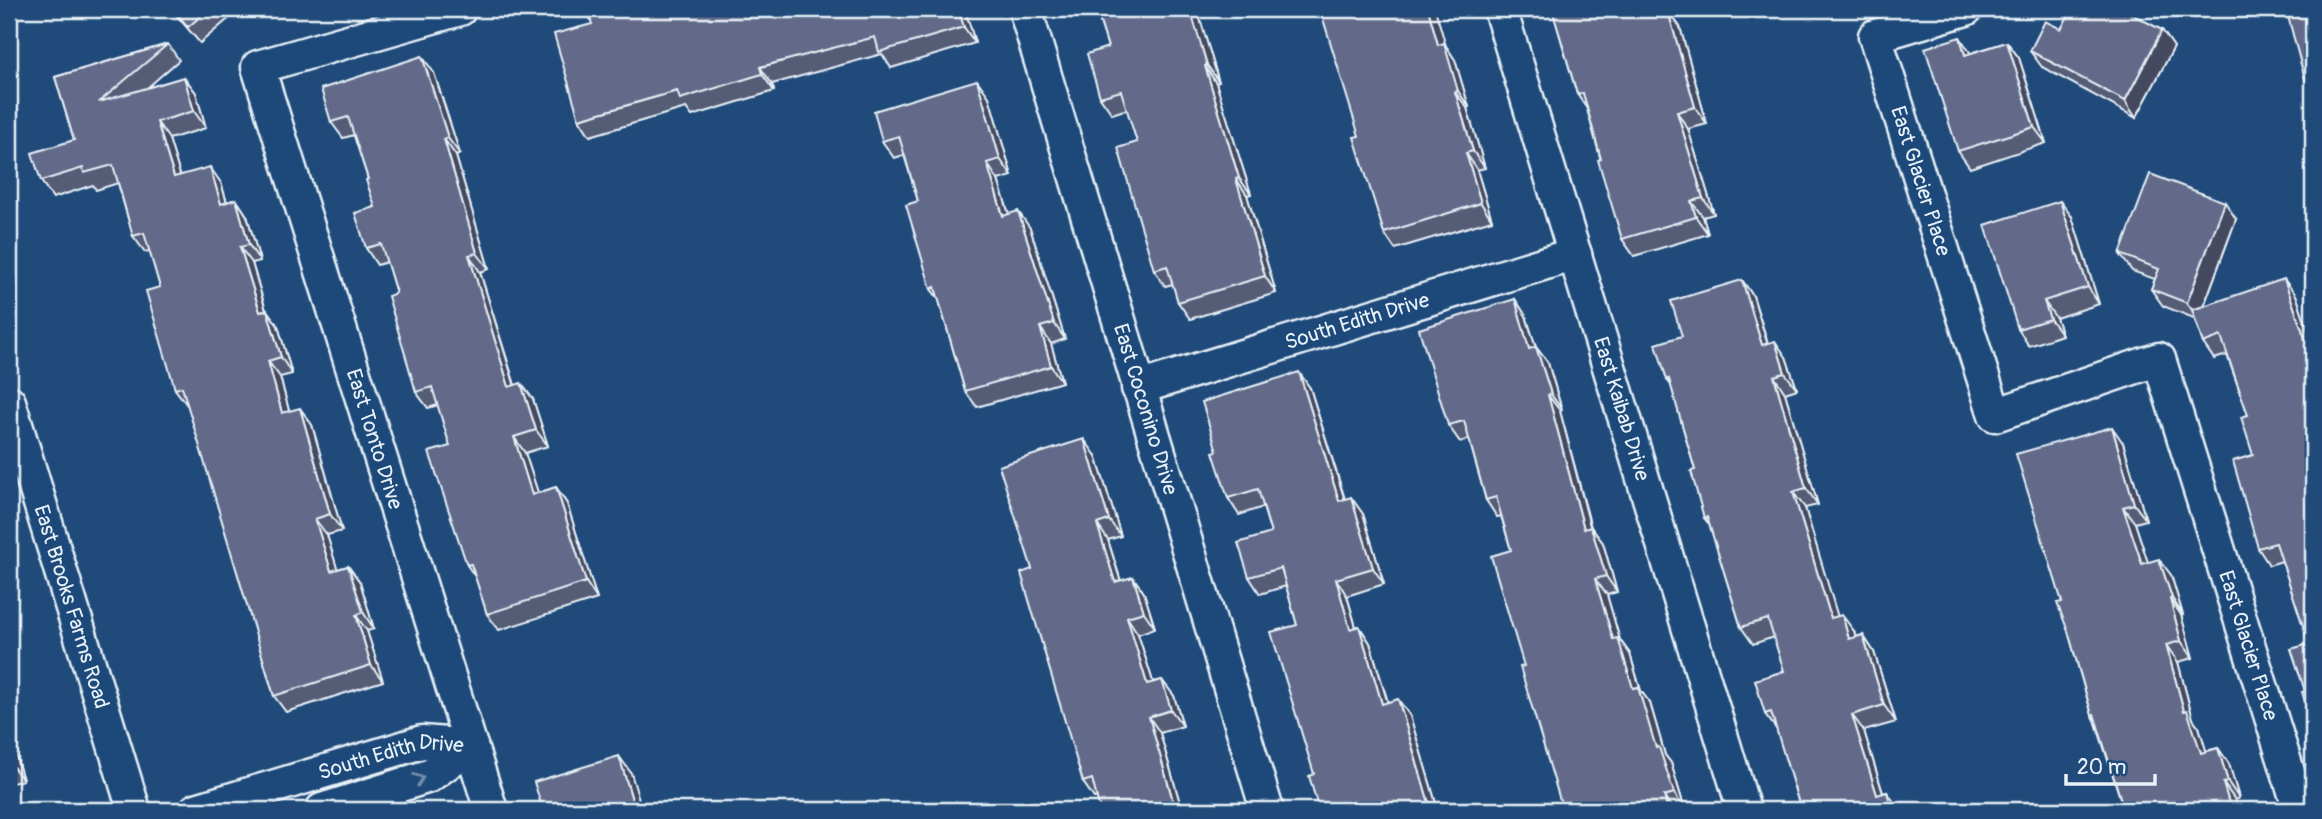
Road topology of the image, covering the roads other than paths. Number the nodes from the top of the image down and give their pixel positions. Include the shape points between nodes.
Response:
1 (460, 9) edge
2 (1025, 9) edge
3 (1500, 9) edge
4 (1966, 9) edge
5 (1575, 254) junction
6 (1138, 388) junction
7 (9, 402) edge
8 (471, 746) junction
9 (307, 776) junction
10 (134, 810) edge
11 (196, 810) edge
12 (320, 810) edge
13 (491, 810) edge
14 (1267, 810) edge
15 (1744, 810) edge
16 (2300, 810) edge

1 - 8 street, East Tonto Drive via 257,68
2 - 6 street, East Coconino Drive
3 - 5 street, East Kaibab Drive
4 - 16 street, East Glacier Place via 1875,36 1995,415 2159,359
5 - 6 street, South Edith Drive
5 - 15 street, East Kaibab Drive
6 - 14 street, East Coconino Drive
7 - 10 street, East Brooks Farms Road
8 - 9 street, South Edith Drive via 422,742
12 -> 8 street, South Edith Drive via 429,776
8 - 13 street, East Tonto Drive
9 - 11 street, South Edith Drive
9 - 12 street

